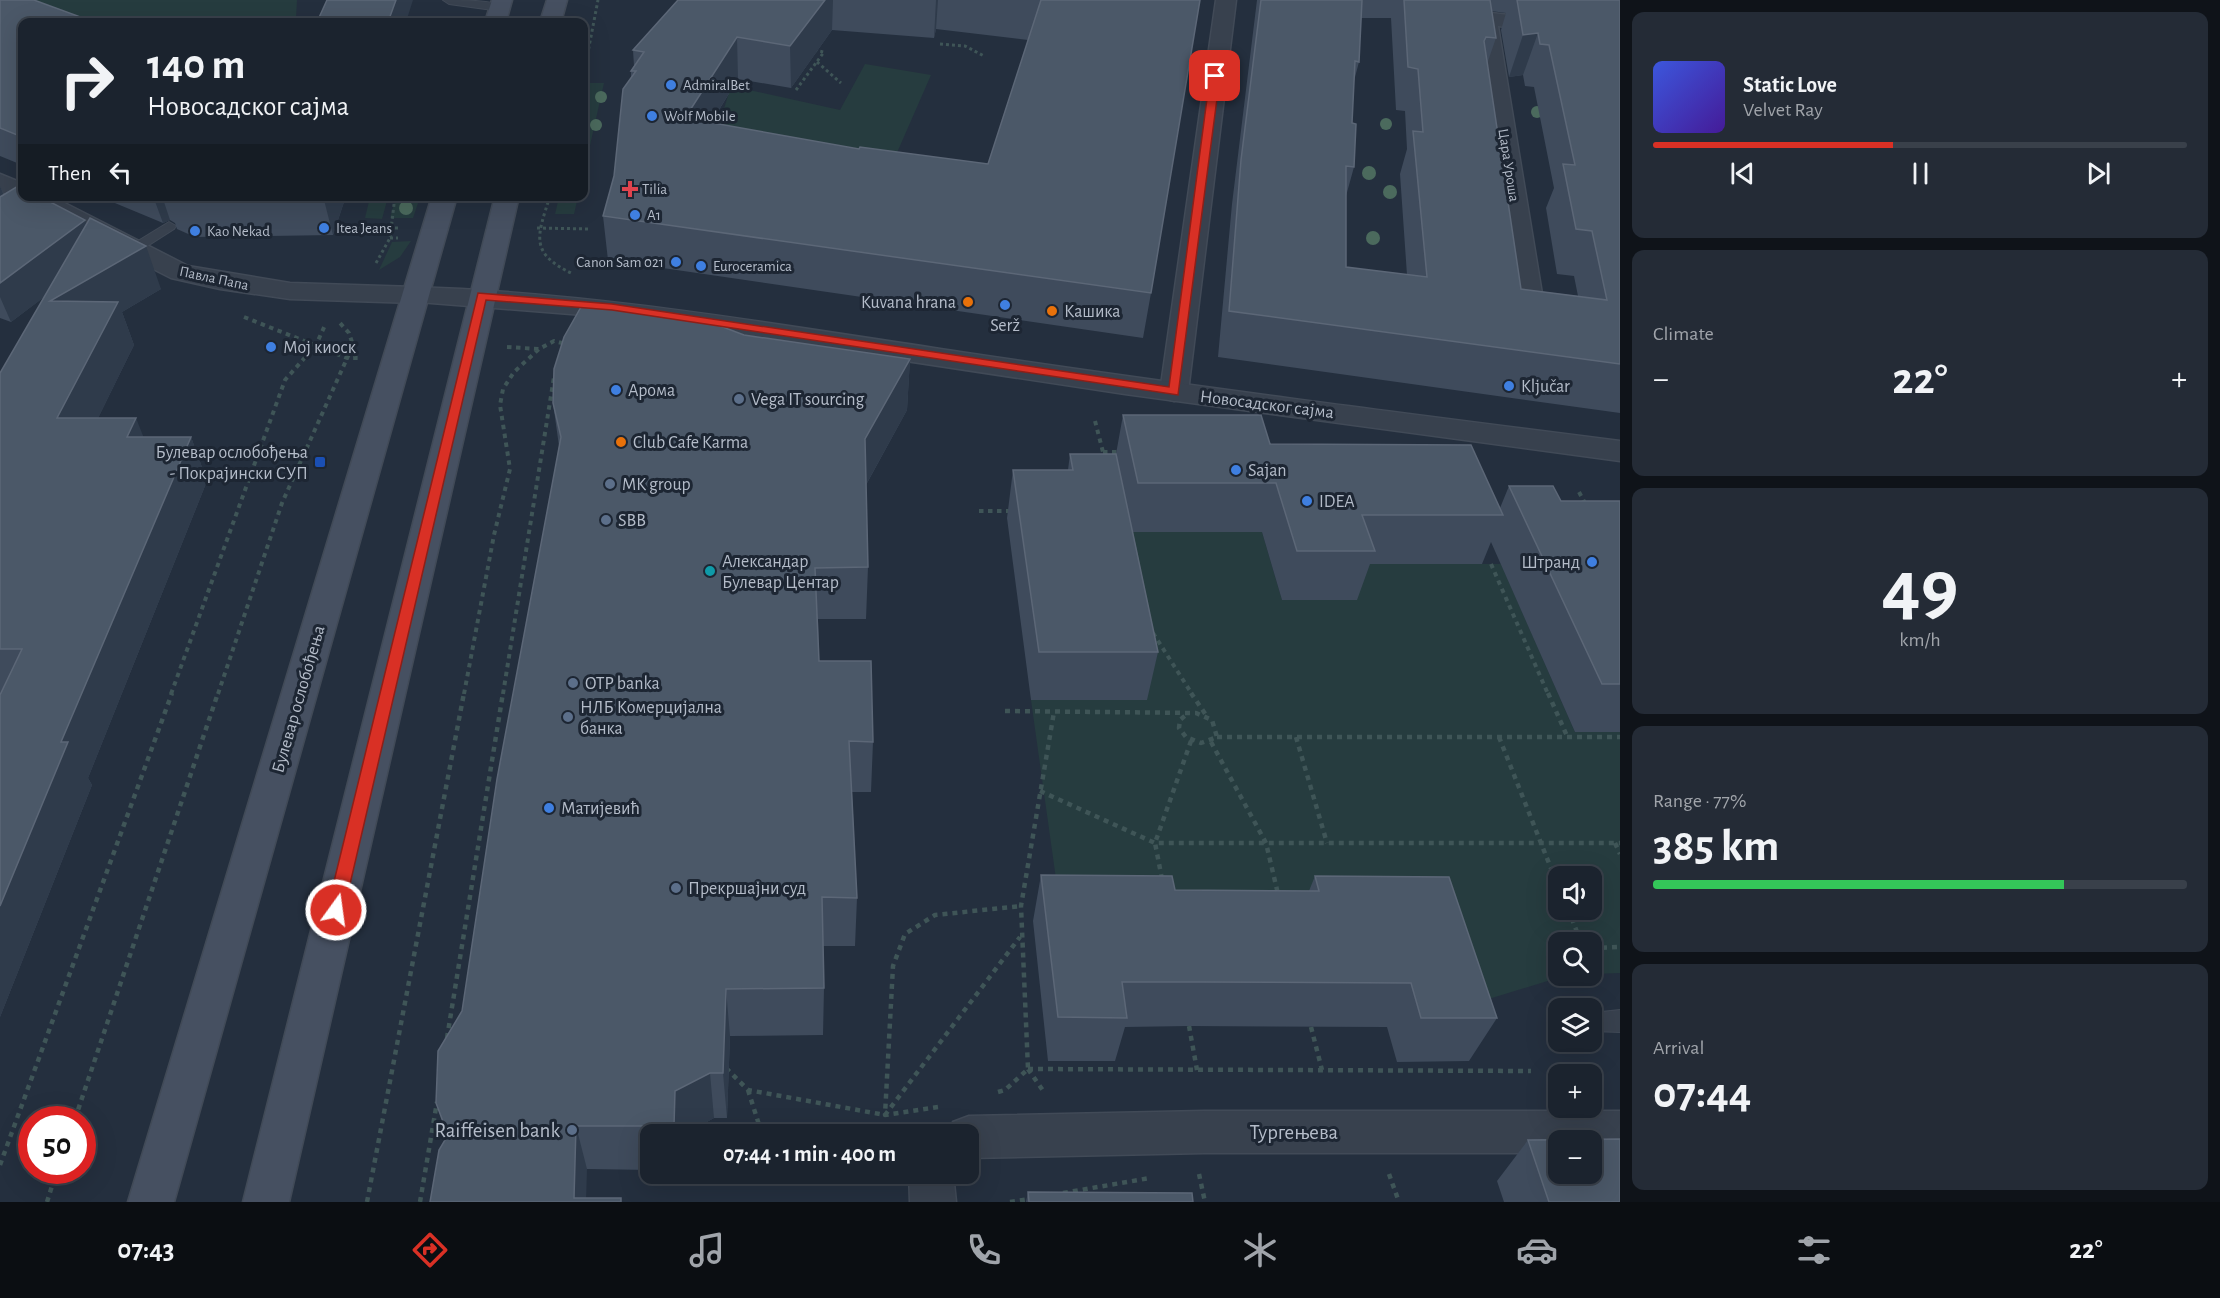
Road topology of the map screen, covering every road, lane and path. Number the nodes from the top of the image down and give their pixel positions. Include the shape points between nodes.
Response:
1 (449, 0) edge
2 (557, 0) edge
3 (598, 0) edge
4 (1226, 0) edge
5 (499, 10) edge
6 (1430, 12) edge
7 (552, 18) edge
8 (1486, 19) junction
9 (1620, 34) edge
10 (940, 44) dead end
11 (812, 50) edge
12 (588, 52) edge
13 (984, 56) dead end
14 (817, 62) junction
15 (841, 83) dead end
16 (796, 90) dead end
17 (0, 181) edge
18 (18, 194) edge
19 (394, 201) edge
20 (443, 201) edge
21 (506, 201) edge
22 (548, 201) edge
23 (29, 202) edge
24 (169, 226) dead end
25 (390, 227) junction
26 (530, 227) dead end
27 (353, 228) dead end
28 (411, 228) dead end
29 (539, 228) junction
30 (590, 229) dead end
31 (537, 238) dead end
32 (133, 249) junction
33 (372, 271) dead end
34 (415, 295) junction
35 (482, 296) junction
36 (1531, 312) edge
37 (316, 320) dead end
38 (327, 321) junction
39 (503, 347) dead end
40 (539, 349) junction
41 (564, 353) edge
42 (555, 374) edge
43 (1174, 392) junction
44 (1095, 420) dead end
45 (1620, 451) edge
46 (1102, 452) junction
47 (1125, 452) edge
48 (1105, 463) edge
49 (1580, 492) dead end
50 (979, 511) dead end
51 (1023, 511) edge
52 (1590, 512) edge
53 (1491, 564) dead end
54 (1149, 625) edge
55 (1005, 711) dead end
56 (1054, 712) junction
57 (1186, 715) junction
58 (1206, 715) junction
59 (1567, 736) junction
60 (1620, 736) edge
61 (1217, 737) junction
62 (1296, 737) junction
63 (1498, 737) junction
64 (1191, 741) junction
65 (1211, 742) junction
66 (1040, 791) junction
67 (1155, 843) junction
68 (1266, 843) junction
69 (1326, 843) junction
70 (1541, 843) junction
71 (1618, 843) edge
72 (1620, 854) edge
73 (1550, 866) edge
74 (1164, 890) edge
75 (1021, 906) junction
76 (1281, 906) edge
77 (1021, 935) junction
78 (1620, 947) edge
79 (1602, 948) edge
80 (1189, 1026) edge
81 (1311, 1027) edge
82 (445, 1050) edge
83 (718, 1068) edge
84 (1028, 1069) junction
85 (1197, 1070) junction
86 (1322, 1070) junction
87 (1531, 1071) dead end
88 (748, 1090) junction
89 (995, 1092) dead end
90 (438, 1096) edge
91 (79, 1106) edge
92 (885, 1115) junction
93 (434, 1120) junction
94 (445, 1120) edge
95 (957, 1121) edge
96 (759, 1124) edge
97 (1620, 1132) edge
98 (0, 1165) edge
99 (1386, 1168) dead end
100 (53, 1184) edge
101 (932, 1184) edge
102 (47, 1202) edge
103 (151, 1202) edge
104 (266, 1202) edge
105 (367, 1202) edge
106 (420, 1202) edge
107 (933, 1202) edge
108 (1399, 1202) edge

1 - 5 lane
2 - 7 main road
3 - 12 path
4 - 43 street
6 - 8 street
8 - 9 street
8 - 36 street, Цара Уроша
10 - 13 path via 965,46
11 - 14 path via 824,52
14 - 15 path
14 - 16 path
17 - 18 street, Павла Папа
19 - 25 path
20 - 34 main road, Булевар ослобођења
21 - 35 main road
22 - 29 path
23 - 32 street, Павла Папа
24 - 32 lane
25 - 27 path
25 - 28 path
25 - 33 path via 390,238
26 - 29 path
29 - 30 path
29 - 31 path
32 - 34 street, Павла Папа via 180,272 220,281 326,294
34 - 35 street, Новосадског сајма
34 - 103 main road, Булевар ослобођења
35 - 43 street, Новосадског сајма via 612,307
35 - 104 main road
37 - 38 path
38 - 91 path via 341,323 353,345 282,502
38 - 98 path via 316,345 285,380
39 - 40 path
40 - 41 path via 554,341 572,345
40 - 105 path via 514,372 503,389 500,405 510,469 494,535
42 - 82 path
43 - 45 street, Новосадског сајма
44 - 46 path
46 - 47 path
46 - 48 path
49 - 52 path
50 - 51 path
53 - 59 path
54 - 58 path
55 - 56 path
56 - 57 path
56 - 66 path
57 - 58 path
57 - 64 path via 1179,728
58 - 61 path via 1215,722
59 - 60 path
59 - 63 path
61 - 62 path
61 - 65 path
62 - 63 path
62 - 69 path
63 - 70 path
64 - 65 path
64 - 67 path
65 - 68 path
66 - 67 path
66 - 75 path
67 - 68 path
67 - 74 path
68 - 69 path
68 - 76 path
69 - 70 path
70 - 71 path
70 - 73 path
71 - 72 path
75 - 77 path
75 - 92 path via 935,915 905,934 893,966
77 - 84 path
77 - 92 path
78 - 79 path
80 - 85 path
81 - 86 path
83 - 88 path via 729,1068
84 - 85 path
84 - 89 path via 1005,1090
85 - 86 path
86 - 87 path
88 - 92 path
88 - 96 path
90 - 93 path
92 - 95 path
93 - 94 path
93 - 106 path
95 - 97 street, Тургењева via 1197,1132
99 - 108 path
100 - 102 path
101 - 107 street

